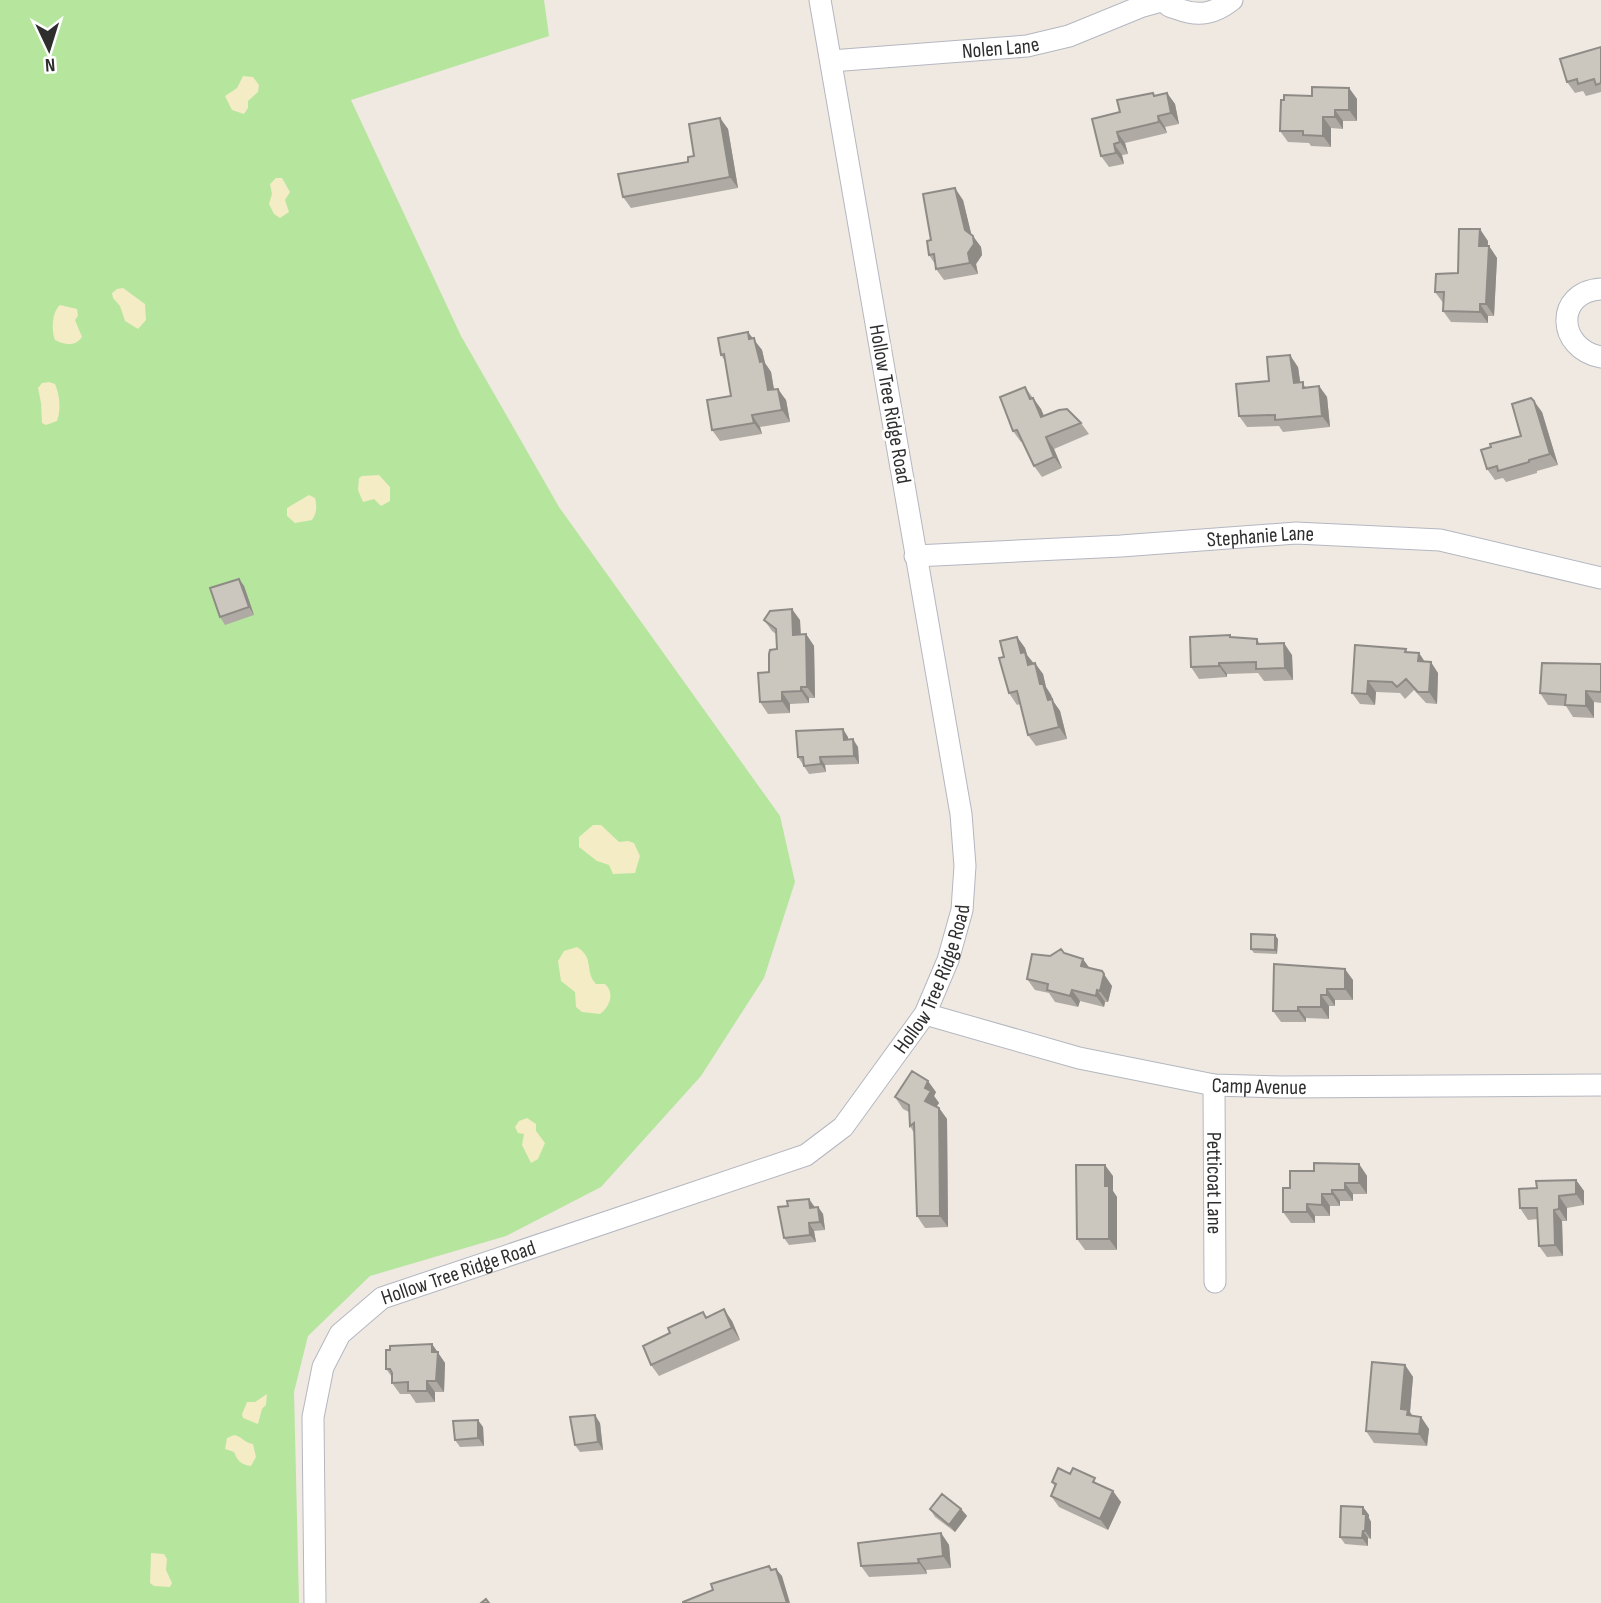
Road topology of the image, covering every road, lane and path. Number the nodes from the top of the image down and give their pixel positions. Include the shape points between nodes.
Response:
1 (820, 0) edge
2 (1232, 0) edge
3 (1164, 1) edge
4 (831, 61) junction
5 (1601, 289) edge
6 (1601, 357) edge
7 (915, 556) junction
8 (1601, 578) edge
9 (925, 1014) junction
10 (1214, 1085) junction
11 (1601, 1085) edge
12 (1215, 1282) dead end
13 (316, 1603) edge

1 - 4 street, Hollow Tree Ridge Road
2 - 3 street, Nolen Lane via 1199,15
3 - 4 street, Nolen Lane via 1069,36 1027,46
4 - 7 street, Hollow Tree Ridge Road
5 - 6 street via 1591,289 1574,301 1566,321 1573,341 1588,354
7 - 8 street, Stephanie Lane via 1296,533 1440,540
7 - 9 street, Hollow Tree Ridge Road via 961,814 965,866 962,910 948,960
9 - 10 street, Camp Avenue via 1079,1058
9 - 13 street, Hollow Tree Ridge Road via 843,1126 806,1155 383,1298 340,1334 323,1367 313,1417
10 - 11 street, Camp Avenue
10 - 12 street, Petticoat Lane

